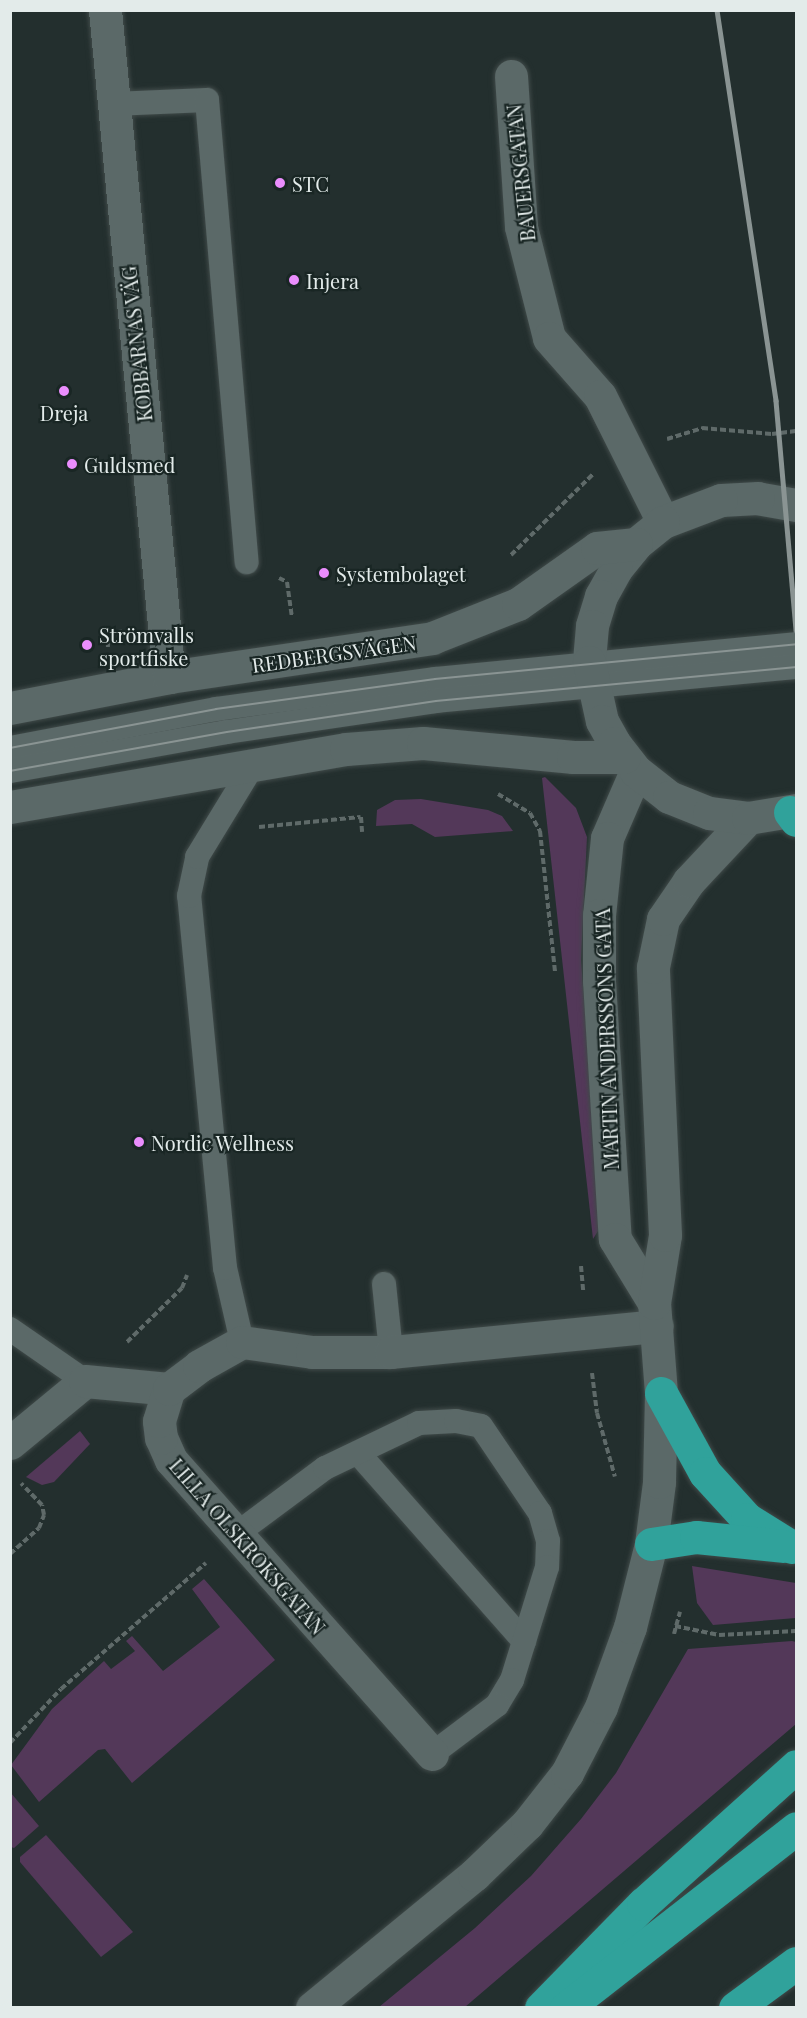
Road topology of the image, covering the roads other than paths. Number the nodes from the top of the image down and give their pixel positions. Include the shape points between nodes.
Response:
1 (105, 10) edge
2 (511, 76) dead end
3 (113, 104) junction
4 (796, 505) edge
5 (663, 522) junction
6 (636, 544) junction
7 (247, 562) road end
8 (796, 644) edge
9 (796, 667) edge
10 (591, 673) junction
11 (169, 677) junction
12 (10, 708) edge
13 (10, 748) edge
14 (255, 762) junction
15 (630, 764) junction
16 (10, 771) edge
17 (10, 807) edge
18 (794, 814) edge
19 (748, 818) junction
20 (384, 1284) dead end
21 (655, 1315) junction
22 (10, 1329) edge
23 (242, 1342) junction
24 (391, 1352) junction
25 (85, 1381) junction
26 (170, 1389) junction
27 (661, 1393) junction
28 (10, 1443) edge
29 (358, 1453) junction
30 (238, 1532) junction
31 (651, 1544) junction
32 (794, 1547) edge
33 (524, 1641) junction
34 (432, 1754) joint
35 (796, 1766) edge
36 (796, 1828) edge
37 (796, 1964) edge
38 (312, 2007) edge
39 (541, 2007) edge
40 (566, 2007) edge
41 (735, 2007) edge

1 - 3 street, KOBBARNAS VÄG
2 - 5 street, BAUERSGATAN via 521,227 549,338 600,396
3 - 7 lane via 207,100
3 - 11 street, KOBBARNAS VÄG
4 - 5 street via 758,498 721,500
5 - 6 street
6 - 10 street via 601,596 592,626
6 - 11 street, REDBERGSVÄGEN via 597,548 518,604 432,638
8 - 10 lane
9 - 10 lane
10 - 13 lane via 227,708
10 - 15 street via 602,721
10 - 16 lane
11 - 12 street, REDBERGSVÄGEN
14 - 15 street via 423,743
14 - 17 street
14 - 23 lane via 197,857 189,896 225,1268
15 - 19 street via 669,797
15 - 21 street, MARTIN ANDERSSONS GATA via 607,838 599,915 599,981 615,1239
18 - 19 street
19 - 21 street, MARTIN ANDERSSONS GATA via 689,882 663,919 653,967 665,1235
20 - 24 lane
21 - 24 street
21 - 27 street, MARTIN ANDERSSONS GATA
22 - 25 lane
23 - 24 street via 312,1352
23 - 26 street via 199,1366
25 - 26 street
25 - 28 street
26 - 30 street, LILLA OLSKROKSGATAN via 159,1421 161,1438 171,1460
27 - 31 street, MARTIN ANDERSSONS GATA via 659,1482
27 - 32 highway via 705,1473 747,1518
29 - 30 lane via 325,1468
29 - 33 lane
29 - 33 lane via 419,1423 456,1421 481,1426 540,1513 548,1540 540,1597
30 - 34 street, LILLA OLSKROKSGATAN via 299,1608
31 - 32 highway via 696,1538
31 - 38 street, MARTIN ANDERSSONS GATA via 630,1628 601,1707 567,1773 527,1824 474,1875
33 - 34 lane via 512,1680 497,1705
35 - 39 highway via 643,1904
36 - 40 highway
37 - 41 highway

